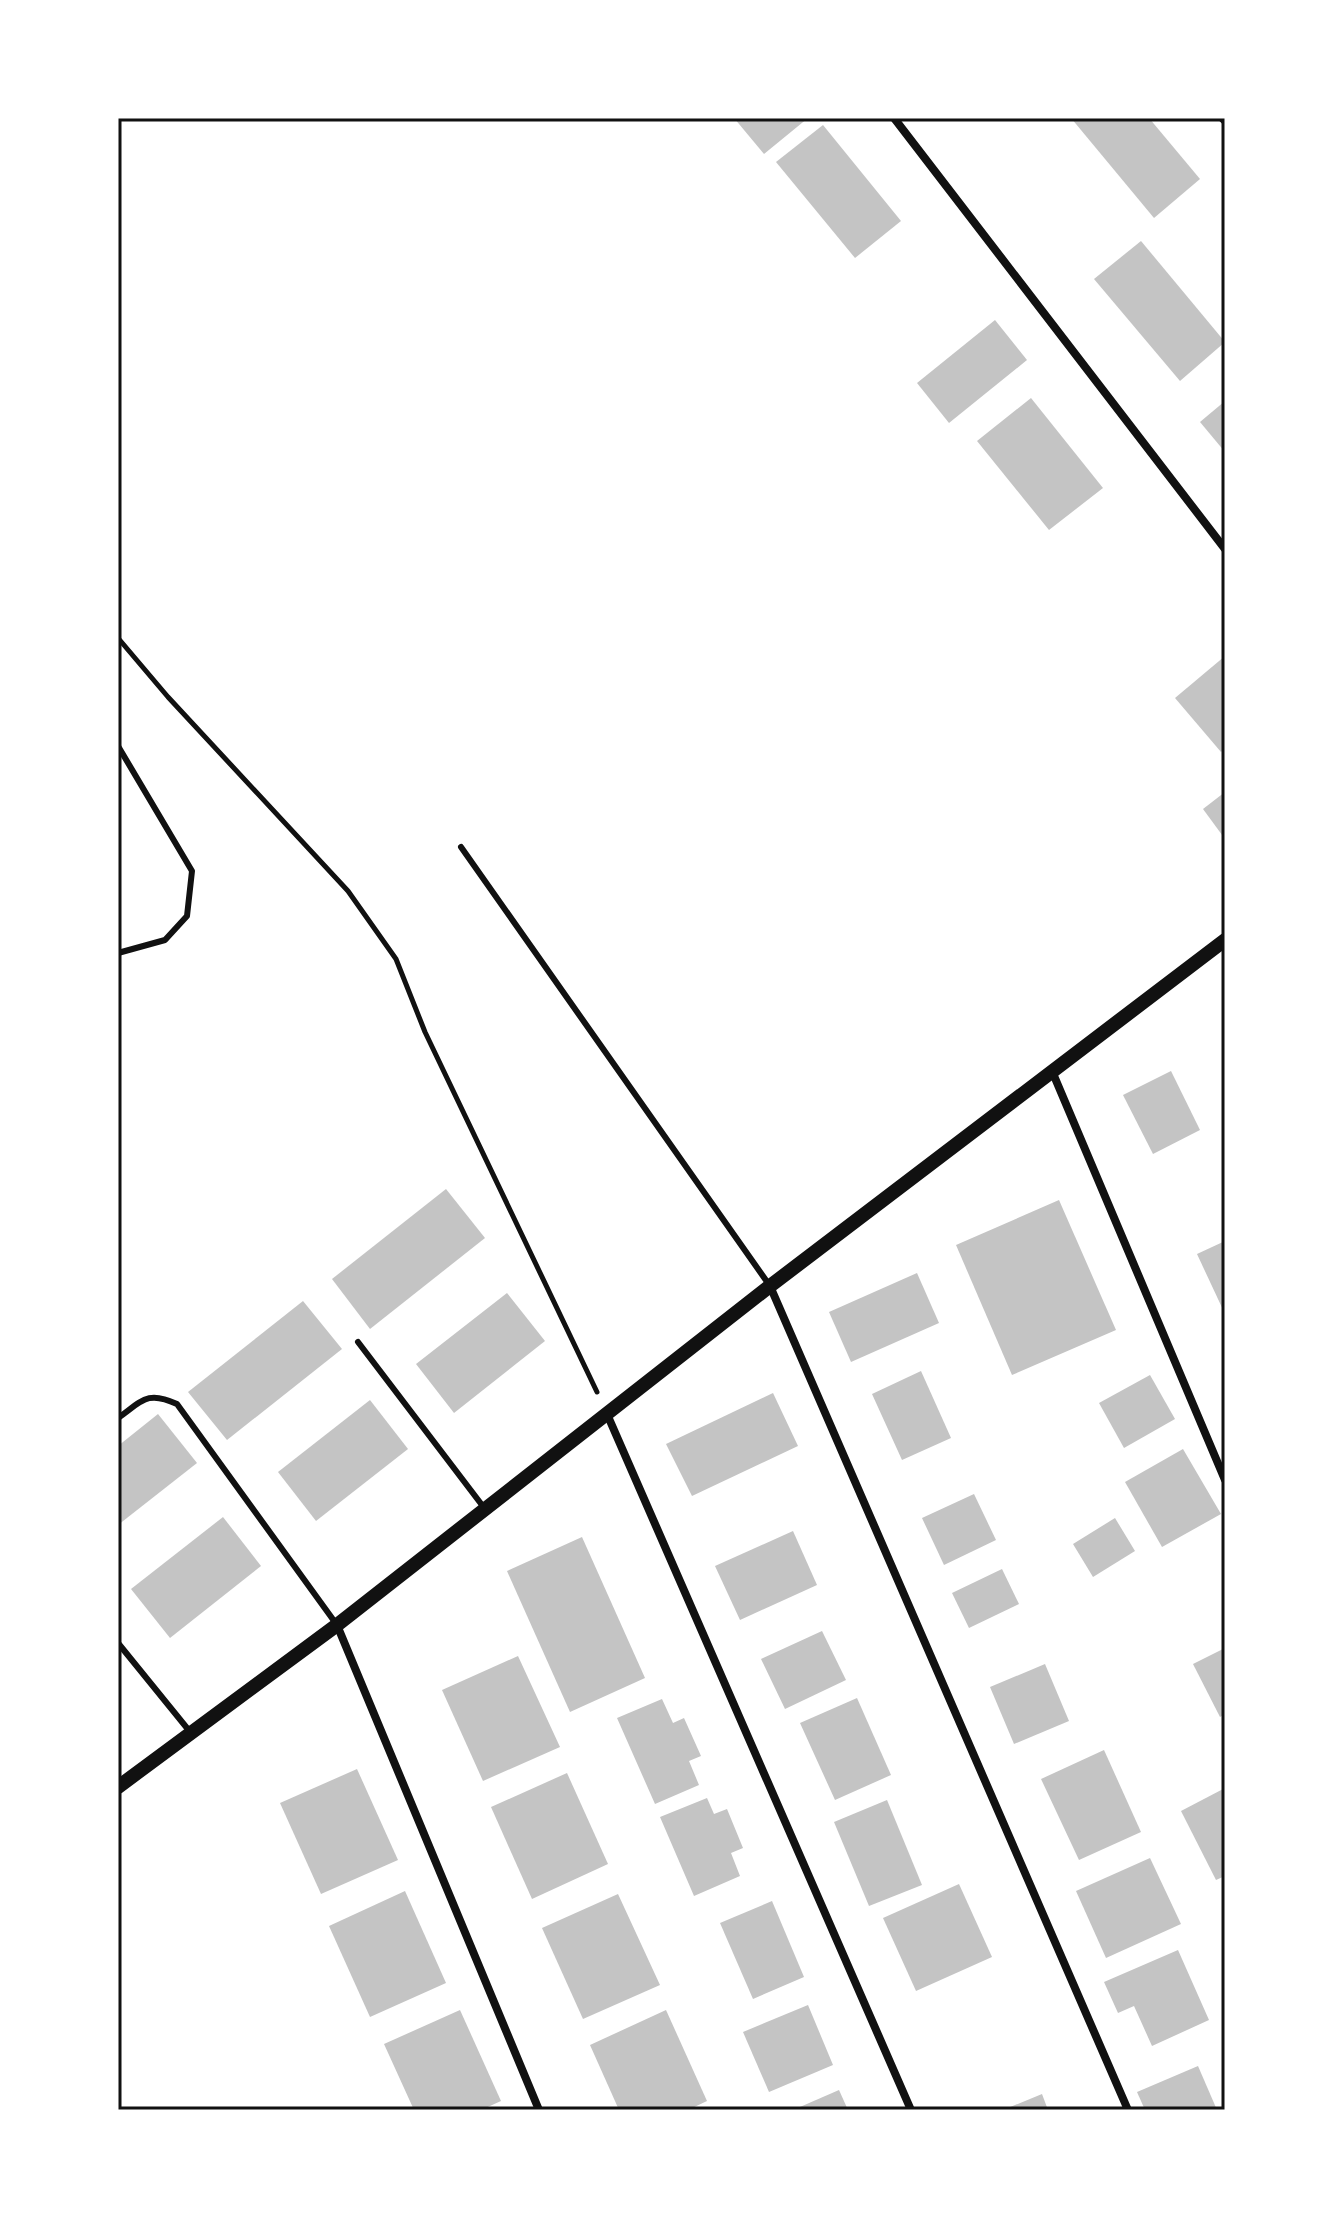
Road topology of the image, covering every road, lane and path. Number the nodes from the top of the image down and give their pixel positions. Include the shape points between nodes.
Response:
1 (894, 118) edge
2 (1225, 549) edge
3 (118, 638) edge
4 (118, 746) edge
5 (461, 847) dead end
6 (1225, 940) edge
7 (118, 953) edge
8 (1052, 1071) junction
9 (770, 1286) junction
10 (358, 1342) dead end
11 (607, 1414) junction
12 (118, 1418) edge
13 (1225, 1480) edge
14 (485, 1509) junction
15 (337, 1625) junction
16 (118, 1643) edge
17 (191, 1733) junction
18 (118, 1787) edge
19 (539, 2110) edge
20 (911, 2110) edge
21 (1128, 2110) edge

1 - 2 street
3 - 11 path via 348,891 396,959 425,1032
4 - 7 lane via 192,871 187,916 165,940
5 - 9 lane
6 - 8 street
8 - 9 street
8 - 13 street
9 - 11 street
9 - 21 street
10 - 14 lane
11 - 14 street
11 - 20 street
12 - 15 lane via 144,1399 160,1396 177,1404
14 - 15 street
15 - 17 street
15 - 19 street
16 - 17 lane
17 - 18 street

